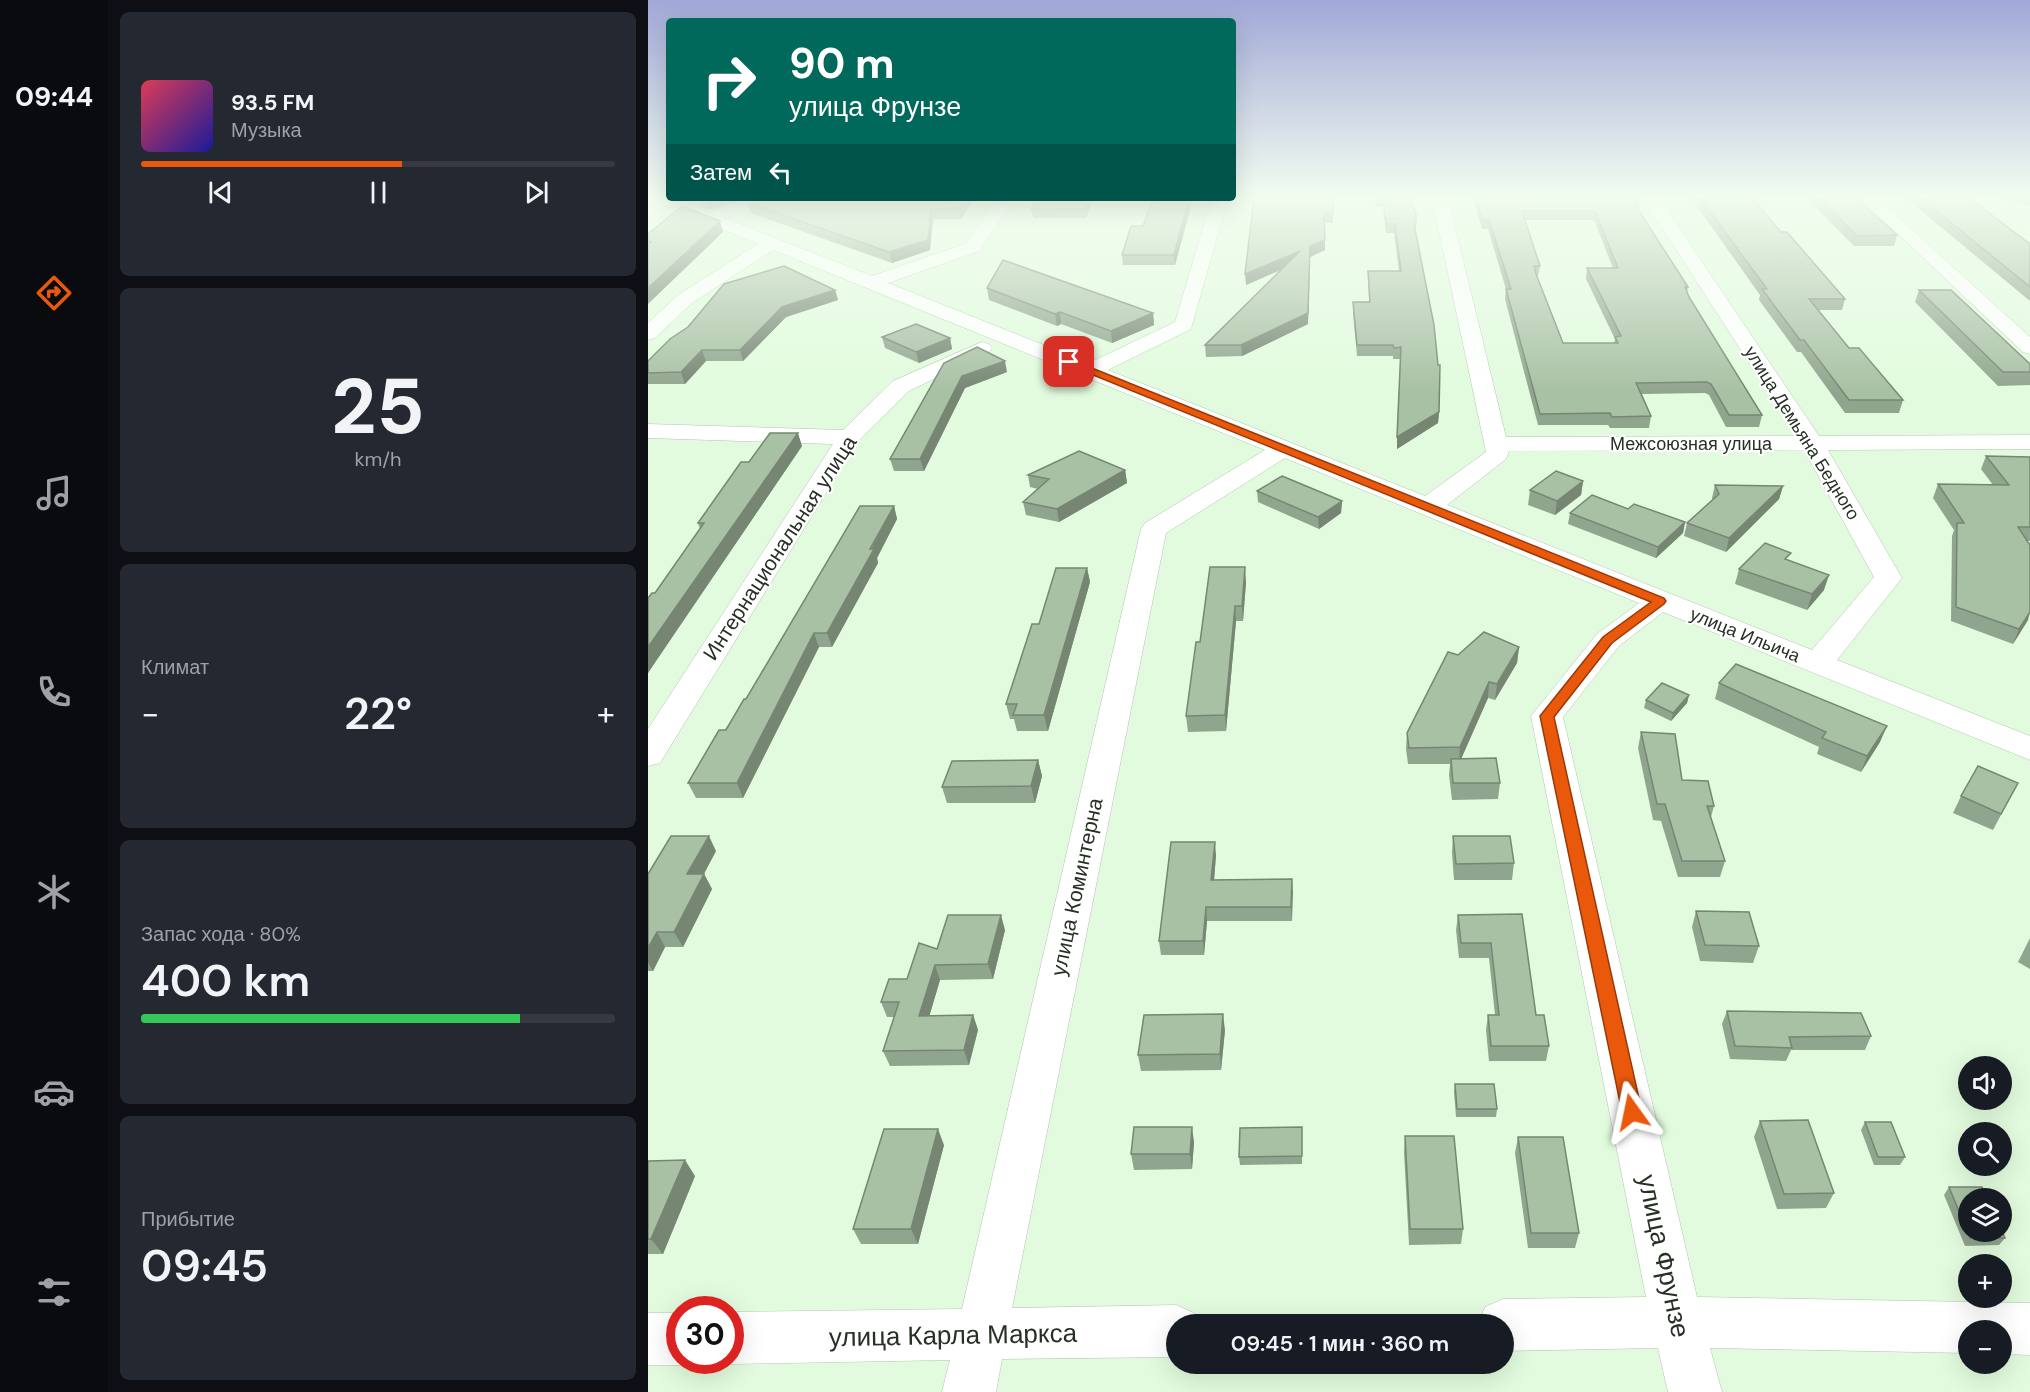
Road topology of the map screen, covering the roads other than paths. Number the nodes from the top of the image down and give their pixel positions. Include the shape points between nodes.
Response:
1 (740, 263) edge
2 (821, 263) edge
3 (928, 263) edge
4 (1202, 263) edge
5 (1455, 263) edge
6 (1694, 263) edge
7 (1938, 263) edge
8 (871, 283) junction
9 (648, 334) edge
10 (1004, 337) junction
11 (2030, 348) edge
12 (1091, 370) junction
13 (648, 431) edge
14 (849, 437) junction
15 (2030, 442) edge
16 (1496, 444) junction
17 (1813, 444) junction
18 (1282, 450) junction
19 (1426, 508) junction
20 (1660, 601) junction
21 (1817, 664) junction
22 (2030, 749) edge
23 (648, 755) edge
24 (1677, 1322) junction
25 (1514, 1325) edge
26 (2030, 1329) edge
27 (1166, 1331) edge
28 (980, 1335) junction
29 (744, 1338) edge
30 (648, 1339) edge
31 (666, 1339) edge
32 (969, 1392) edge
33 (1695, 1392) edge

1 - 9 street via 685,299
2 - 8 street, улица Ильича
3 - 8 street
4 - 12 street via 1184,325
5 - 16 street
6 - 17 street, улица Демьяна Бедного
7 - 11 street
8 - 10 street, улица Ильича
10 - 12 street, улица Ильича
10 - 14 street, Интернациональная улица via 901,386
12 - 18 street, улица Ильича
13 - 14 street
14 - 23 street, Интернациональная улица
15 - 17 street, Межсоюзная улица
16 - 17 street, Межсоюзная улица
16 - 19 street via 1498,454
17 - 21 street, улица Демьяна Бедного via 1888,578
18 - 19 street, улица Ильича
18 - 28 street, улица Коминтерна via 1154,529
19 - 20 street, улица Ильича
20 - 21 street, улица Ильича
20 - 24 street, улица Фрунзе via 1608,640 1547,716
21 - 22 street, улица Ильича
24 - 25 street
24 - 26 street
24 - 33 street, улица Фрунзе
27 - 28 street, улица Карла Маркса
28 - 29 street, улица Карла Маркса
28 - 32 street, улица Коминтерна
30 - 31 street

